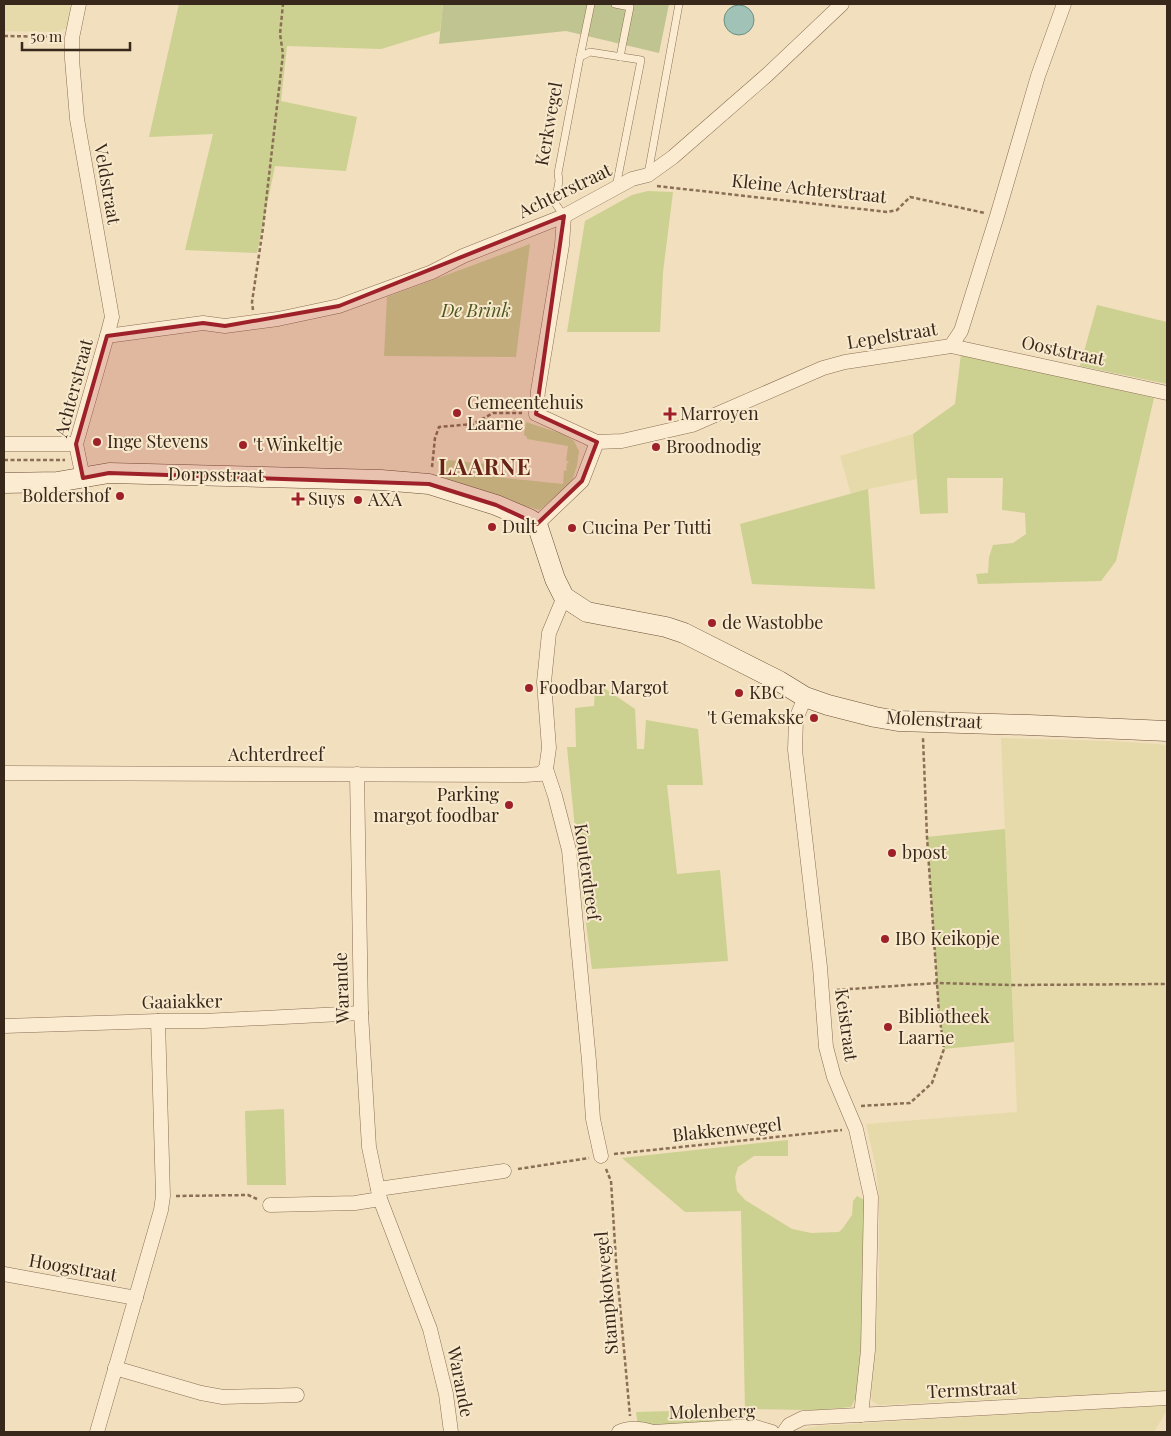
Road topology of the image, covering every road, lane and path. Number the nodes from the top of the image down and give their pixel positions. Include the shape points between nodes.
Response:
1 (78, 4) edge
2 (283, 4) edge
3 (591, 4) edge
4 (616, 4) edge
5 (680, 4) edge
6 (842, 4) edge
7 (1064, 4) edge
8 (4, 36) edge
9 (72, 38) junction
10 (620, 56) junction
11 (580, 57) junction
12 (648, 175) junction
13 (616, 186) junction
14 (564, 216) junction
15 (997, 216) junction
16 (254, 321) junction
17 (107, 336) junction
18 (950, 346) junction
19 (1167, 393) edge
20 (536, 414) junction
21 (597, 442) junction
22 (4, 444) edge
23 (76, 444) junction
24 (4, 460) edge
25 (81, 469) junction
26 (4, 483) edge
27 (429, 484) junction
28 (537, 524) junction
29 (564, 597) junction
30 (806, 697) junction
31 (922, 722) junction
32 (1167, 731) edge
33 (546, 770) junction
34 (4, 773) edge
35 (357, 774) junction
36 (937, 983) junction
37 (1167, 984) edge
38 (822, 990) junction
39 (361, 1013) junction
40 (158, 1021) junction
41 (4, 1026) edge
42 (847, 1106) junction
43 (856, 1129) junction
44 (601, 1156) junction
45 (504, 1171) joint
46 (379, 1194) junction
47 (163, 1196) junction
48 (270, 1205) joint
49 (4, 1274) edge
50 (136, 1298) junction
51 (115, 1368) junction
52 (297, 1395) dead end
53 (1167, 1398) edge
54 (860, 1415) junction
55 (625, 1431) edge
56 (96, 1432) edge
57 (451, 1432) edge
58 (653, 1432) edge
59 (772, 1432) edge
60 (784, 1432) edge

1 - 9 street, Veldstraat
2 - 16 path via 282,54 252,302
3 - 11 lane, Kerkwegel
4 - 10 lane via 630,7
5 - 12 lane
6 - 12 street, Achterstraat via 724,113
7 - 15 street, Lepelstraat via 1038,76
8 - 9 path
9 - 17 street, Veldstraat via 77,119 112,317
10 - 11 lane via 590,52
10 - 13 lane via 640,60
11 - 14 lane, Kerkwegel via 558,173 555,203
12 - 13 street, Achterstraat
12 - 15 path, Kleine Achterstraat via 657,186 886,212 897,210 910,197
13 - 14 street, Achterstraat
14 - 16 street, Achterstraat via 463,256 432,272 339,306
14 - 20 street, Kerkwegel
15 - 18 street, Lepelstraat via 961,331
16 - 17 street, Achterstraat via 225,326 203,323
17 - 23 street, Achterstraat
18 - 19 street, Ooststraat
18 - 21 street, Lepelstraat via 845,362 823,368 692,425 622,441
20 - 21 street
20 - 27 path via 493,413 473,424 439,427
21 - 28 street via 582,482
22 - 23 street
23 - 25 street, Achterstraat
24 - 25 path
25 - 26 street, Dorpsstraat via 57,482
25 - 27 street, Dorpsstraat via 109,473
27 - 28 street, Dorpsstraat via 496,505
28 - 29 street
29 - 30 street, Molenstraat via 587,612 684,633
29 - 33 street, Kouterdreef via 549,633 544,682 549,748
30 - 31 street, Molenstraat via 875,717
30 - 38 street, Keistraat via 796,719 795,750
31 - 32 street, Molenstraat
31 - 36 path
33 - 35 street, Achterdreef via 526,775
33 - 44 street, Kouterdreef via 569,850 593,1119
34 - 35 street, Achterdreef
35 - 39 street, Warande
36 - 37 path
36 - 38 path
36 - 42 path via 944,1049 932,1082 910,1103
38 - 42 street, Keistraat via 826,1048
39 - 40 street, Gaaiakker
39 - 46 street, Warande via 368,1147
40 - 41 street, Gaaiakker
40 - 47 street
42 - 43 street, Keistraat
43 - 44 path, Blakkenwegel
43 - 54 street, Keistraat via 872,1198 868,1350
44 - 45 path, Blakkenwegel
44 - 55 path, Stampkotwegel via 610,1181
45 - 46 street
46 - 48 street via 355,1203
46 - 57 street, Warande via 430,1329 446,1394
47 - 48 path via 248,1195
47 - 50 street
49 - 50 street, Hoogstraat
50 - 51 street
51 - 52 street via 223,1397
51 - 56 street
53 - 54 street, Termstraat
54 - 60 street, Termstraat via 803,1418 789,1425
55 - 58 street, Molenberg via 644,1429
58 - 59 street, Molenberg via 752,1426

